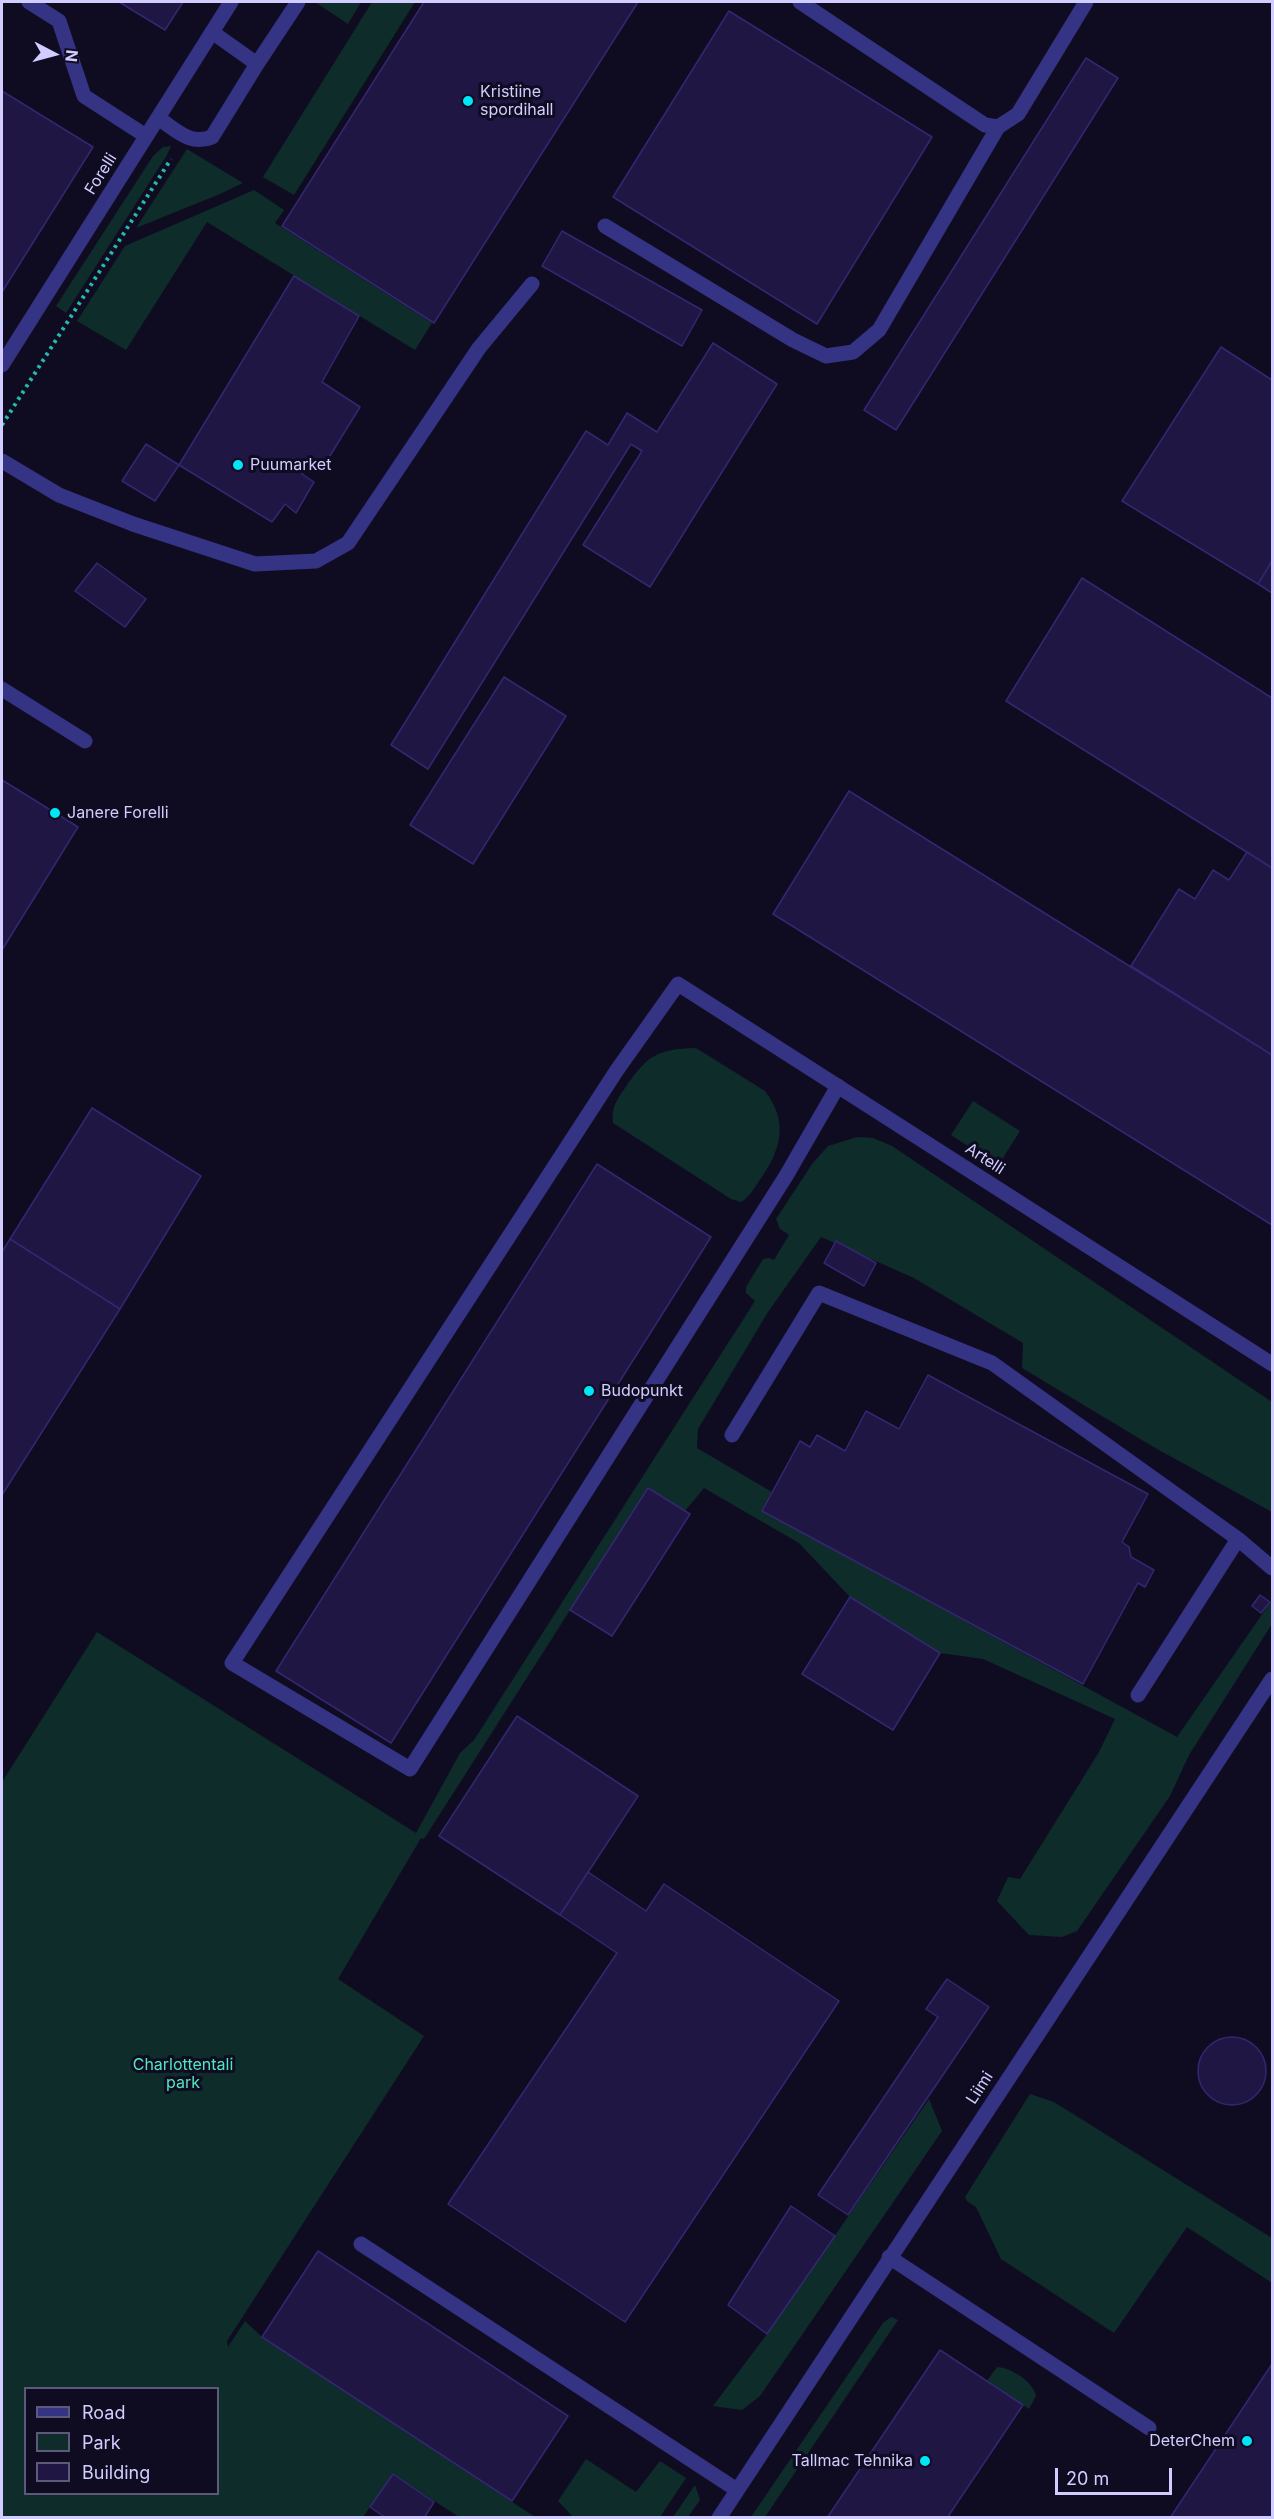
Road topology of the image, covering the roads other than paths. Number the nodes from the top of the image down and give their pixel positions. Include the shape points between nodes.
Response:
1 (29, 2) edge
2 (231, 2) edge
3 (298, 2) edge
4 (800, 2) edge
5 (1086, 2) edge
6 (212, 32) junction
7 (257, 63) junction
8 (158, 118) junction
9 (998, 127) junction
10 (146, 136) junction
11 (605, 226) dead end
12 (532, 284) dead end
13 (2, 365) edge
14 (2, 461) edge
15 (2, 688) edge
16 (85, 741) dead end
17 (838, 1086) junction
18 (1272, 1364) edge
19 (732, 1435) dead end
20 (1238, 1539) junction
21 (1272, 1568) edge
22 (1272, 1679) edge
23 (1138, 1695) dead end
24 (361, 2244) dead end
25 (889, 2257) junction
26 (1149, 2428) dead end
27 (737, 2490) junction
28 (719, 2517) edge

1 - 10 street via 59,21 84,96
2 - 6 street, Forelli
3 - 7 street
4 - 9 street via 985,125
5 - 9 street via 1018,114
6 - 7 street
6 - 8 street, Forelli
7 - 8 street via 212,137 201,142 191,140
8 - 10 street, Forelli
9 - 11 street via 879,330 853,352 826,356 793,340
10 - 13 street, Forelli
12 - 14 street via 479,348 348,543 316,561 255,564 59,495
15 - 16 street
17 - 17 street, Artelli via 678,984 616,1070 232,1663 411,1769 786,1176
17 - 18 street, Artelli
19 - 20 street via 819,1293 992,1363
20 - 21 street
20 - 23 street
22 - 25 street, Liimi
24 - 27 street
25 - 26 street
25 - 27 street, Liimi
27 - 28 street, Liimi

